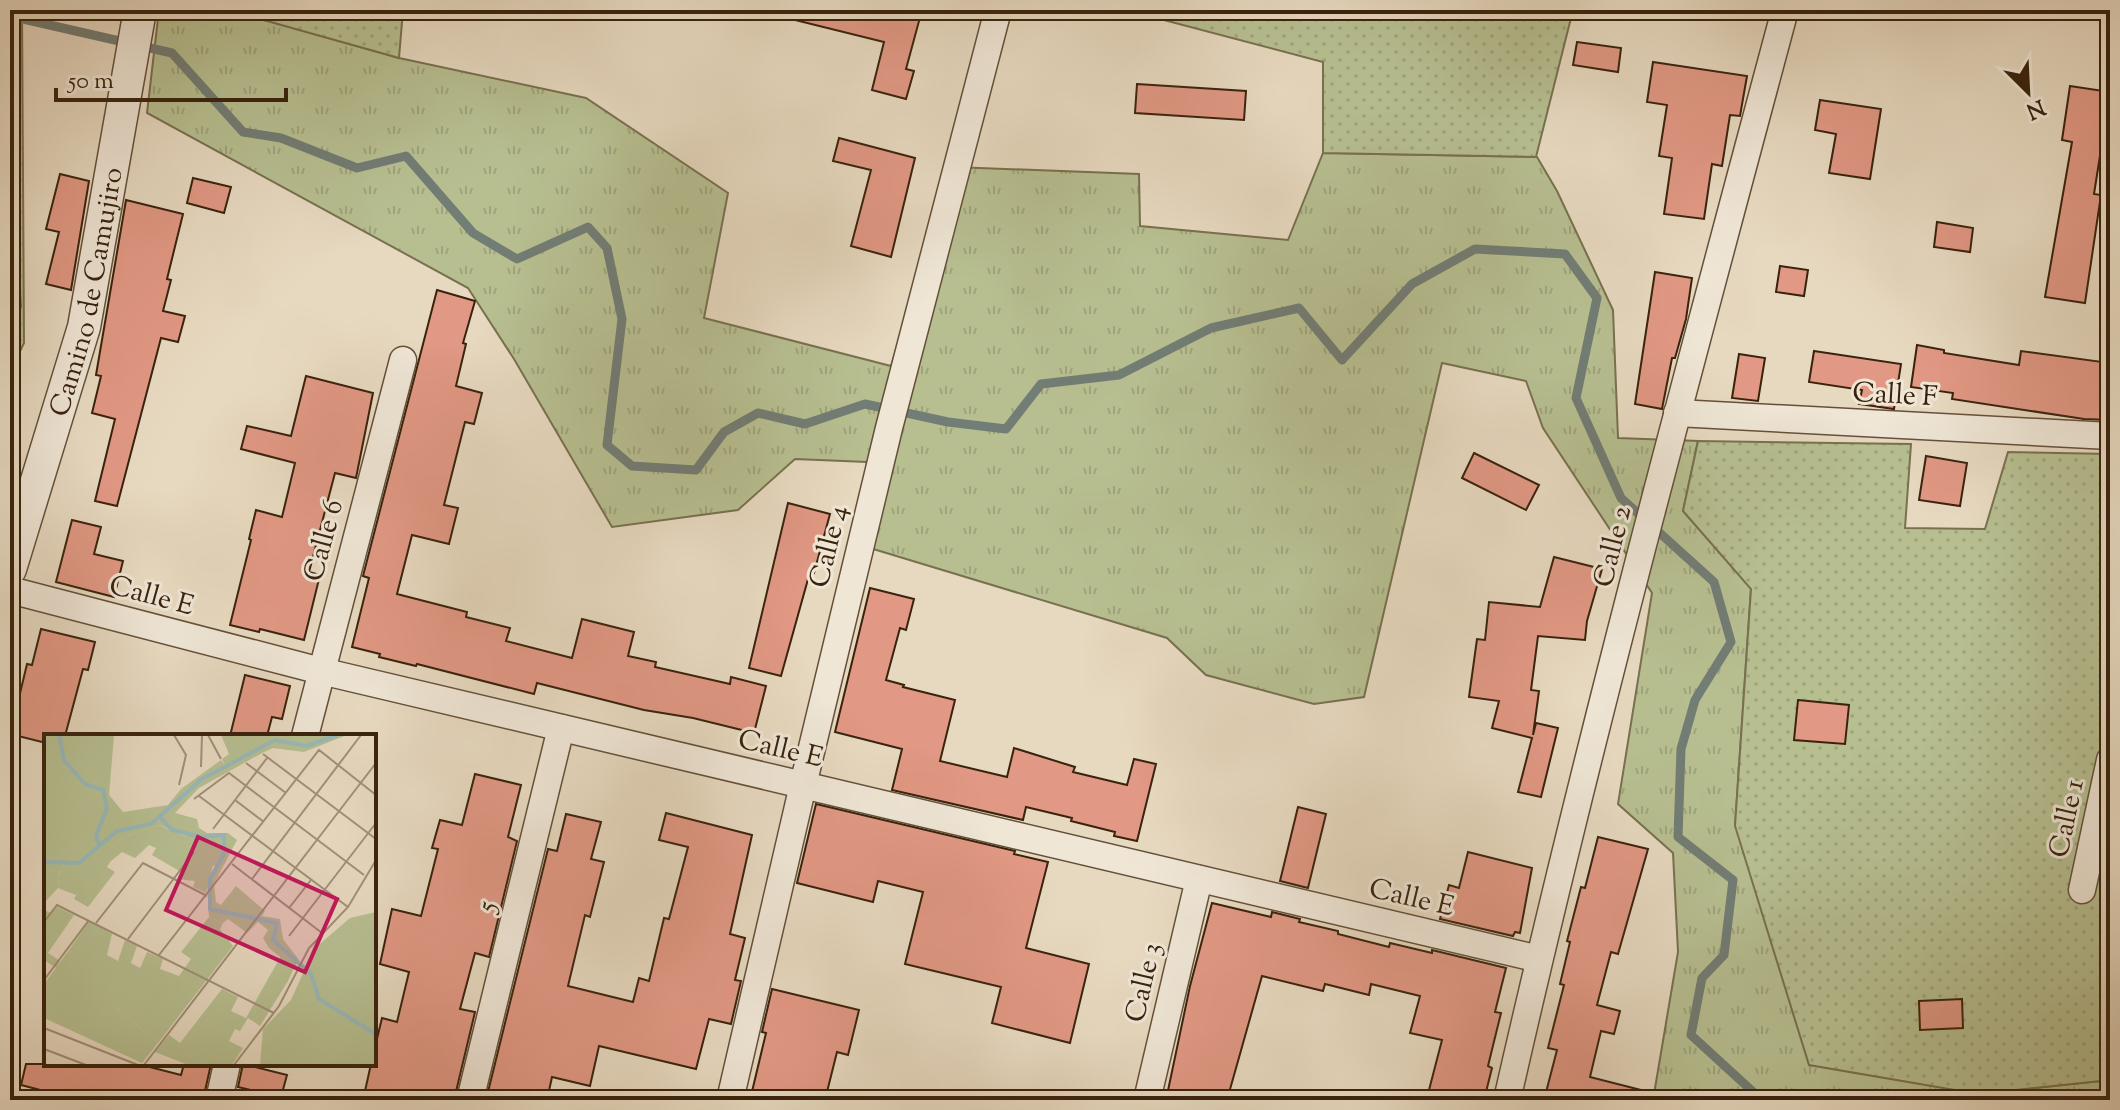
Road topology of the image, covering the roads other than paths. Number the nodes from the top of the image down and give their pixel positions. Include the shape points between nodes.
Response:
1 (998, 10) edge
2 (1785, 10) edge
3 (140, 11) edge
4 (403, 360) dead end
5 (1677, 413) junction
6 (2110, 436) edge
7 (10, 569) edge
8 (10, 590) edge
9 (321, 671) junction
10 (561, 728) junction
11 (305, 734) edge
12 (2110, 760) edge
13 (803, 785) junction
14 (1199, 879) junction
15 (2082, 890) dead end
16 (1539, 959) junction
17 (227, 1066) edge
18 (219, 1100) edge
19 (470, 1100) edge
20 (730, 1100) edge
21 (1147, 1100) edge
22 (1507, 1100) edge

1 - 13 street, Calle 4
2 - 5 street, Calle 2
3 - 7 street, Camino de Camujiro via 84,327
4 - 9 street, Calle 6
5 - 6 street, Calle F
5 - 16 street, Calle 2
8 - 9 street, Calle E
9 - 10 street, Calle E
9 - 11 street, Calle 6
10 - 13 street, Calle E
10 - 19 street, 5
12 - 15 street, Calle 1
13 - 14 street, Calle E
13 - 20 street, Calle 4
14 - 16 street, Calle E
14 - 21 street, Calle 3
16 - 22 street, Calle 2
17 - 18 street

